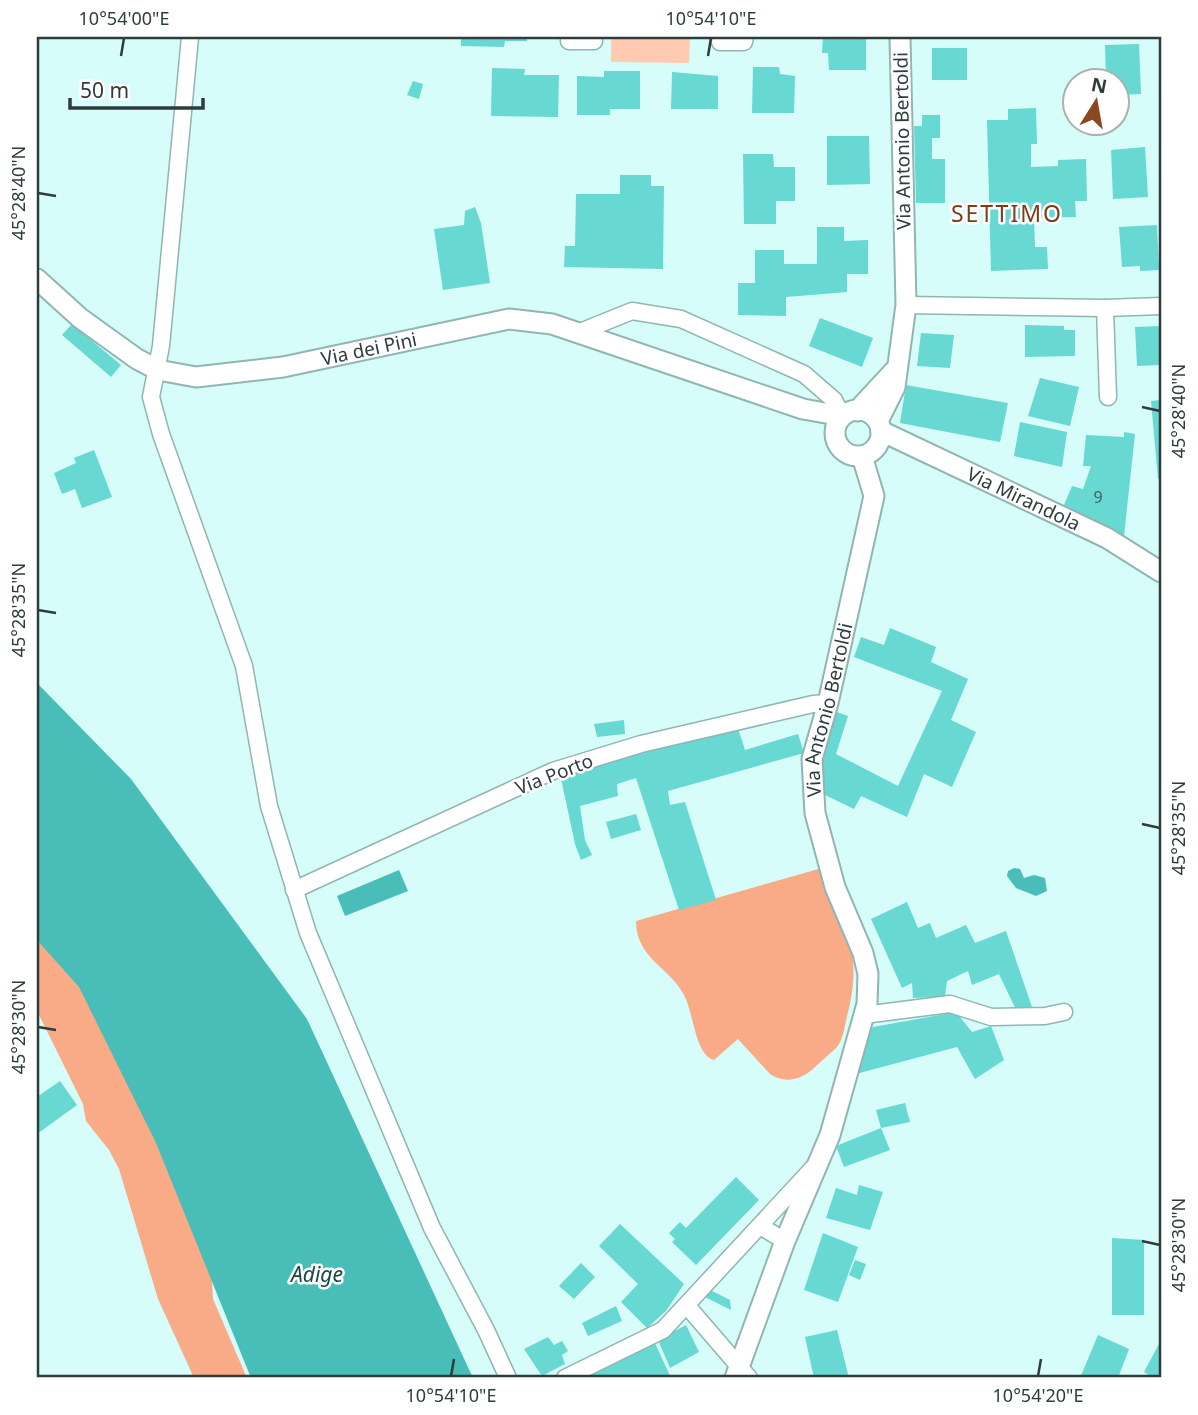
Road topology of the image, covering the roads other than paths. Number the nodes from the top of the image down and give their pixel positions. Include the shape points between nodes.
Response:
1 (190, 37) edge
2 (569, 37) edge
3 (745, 37) edge
4 (900, 37) edge
5 (594, 41) dead end
6 (720, 42) dead end
7 (37, 279) edge
8 (906, 305) junction
9 (1161, 306) edge
10 (1105, 309) junction
11 (632, 311) junction
12 (580, 332) junction
13 (624, 348) junction
14 (158, 370) junction
15 (895, 370) junction
16 (1108, 397) dead end
17 (845, 420) junction
18 (880, 426) junction
19 (862, 456) junction
20 (1161, 572) edge
21 (828, 703) junction
22 (294, 890) junction
23 (1065, 1012) dead end
24 (864, 1015) junction
25 (814, 1167) junction
26 (760, 1226) junction
27 (785, 1241) junction
28 (688, 1307) junction
29 (740, 1375) edge
30 (508, 1378) edge
31 (565, 1378) edge

1 - 14 street
2 - 5 street via 569,41
3 - 6 street via 744,42
4 - 8 street, Via Antonio Bertoldi
7 - 14 street, Via dei Pini via 80,318
8 - 10 street
8 - 15 street, Via Antonio Bertoldi
9 - 10 street
10 - 16 street
11 - 12 street
11 - 13 street via 617,330
11 - 17 street via 681,319 804,374 834,400
12 - 13 street, Via dei Pini
12 - 14 street, Via dei Pini via 509,320 284,367 196,377
13 - 17 street, Via dei Pini
14 - 22 street via 151,397 244,666 269,806
15 - 17 street
15 - 18 street, Via Antonio Bertoldi via 895,387
17 - 18 street via 871,414
17 - 19 street via 844,451
18 - 19 street via 880,442
18 - 20 street, Via Mirandola via 1107,538
19 - 21 street, Via Antonio Bertoldi via 874,495
21 - 22 street, Via Porto via 642,744 553,771
21 - 24 street, Via Antonio Bertoldi via 811,759 815,813 835,887 863,953 868,974
22 - 30 street via 432,1228
23 - 24 street via 991,1017 950,1004
24 - 25 street, Via Antonio Bertoldi via 830,1135
25 - 26 street
25 - 27 street, Via Antonio Bertoldi
26 - 27 street
26 - 28 street
27 - 29 street, Via Antonio Bertoldi
28 - 29 street
28 - 31 street via 663,1330

